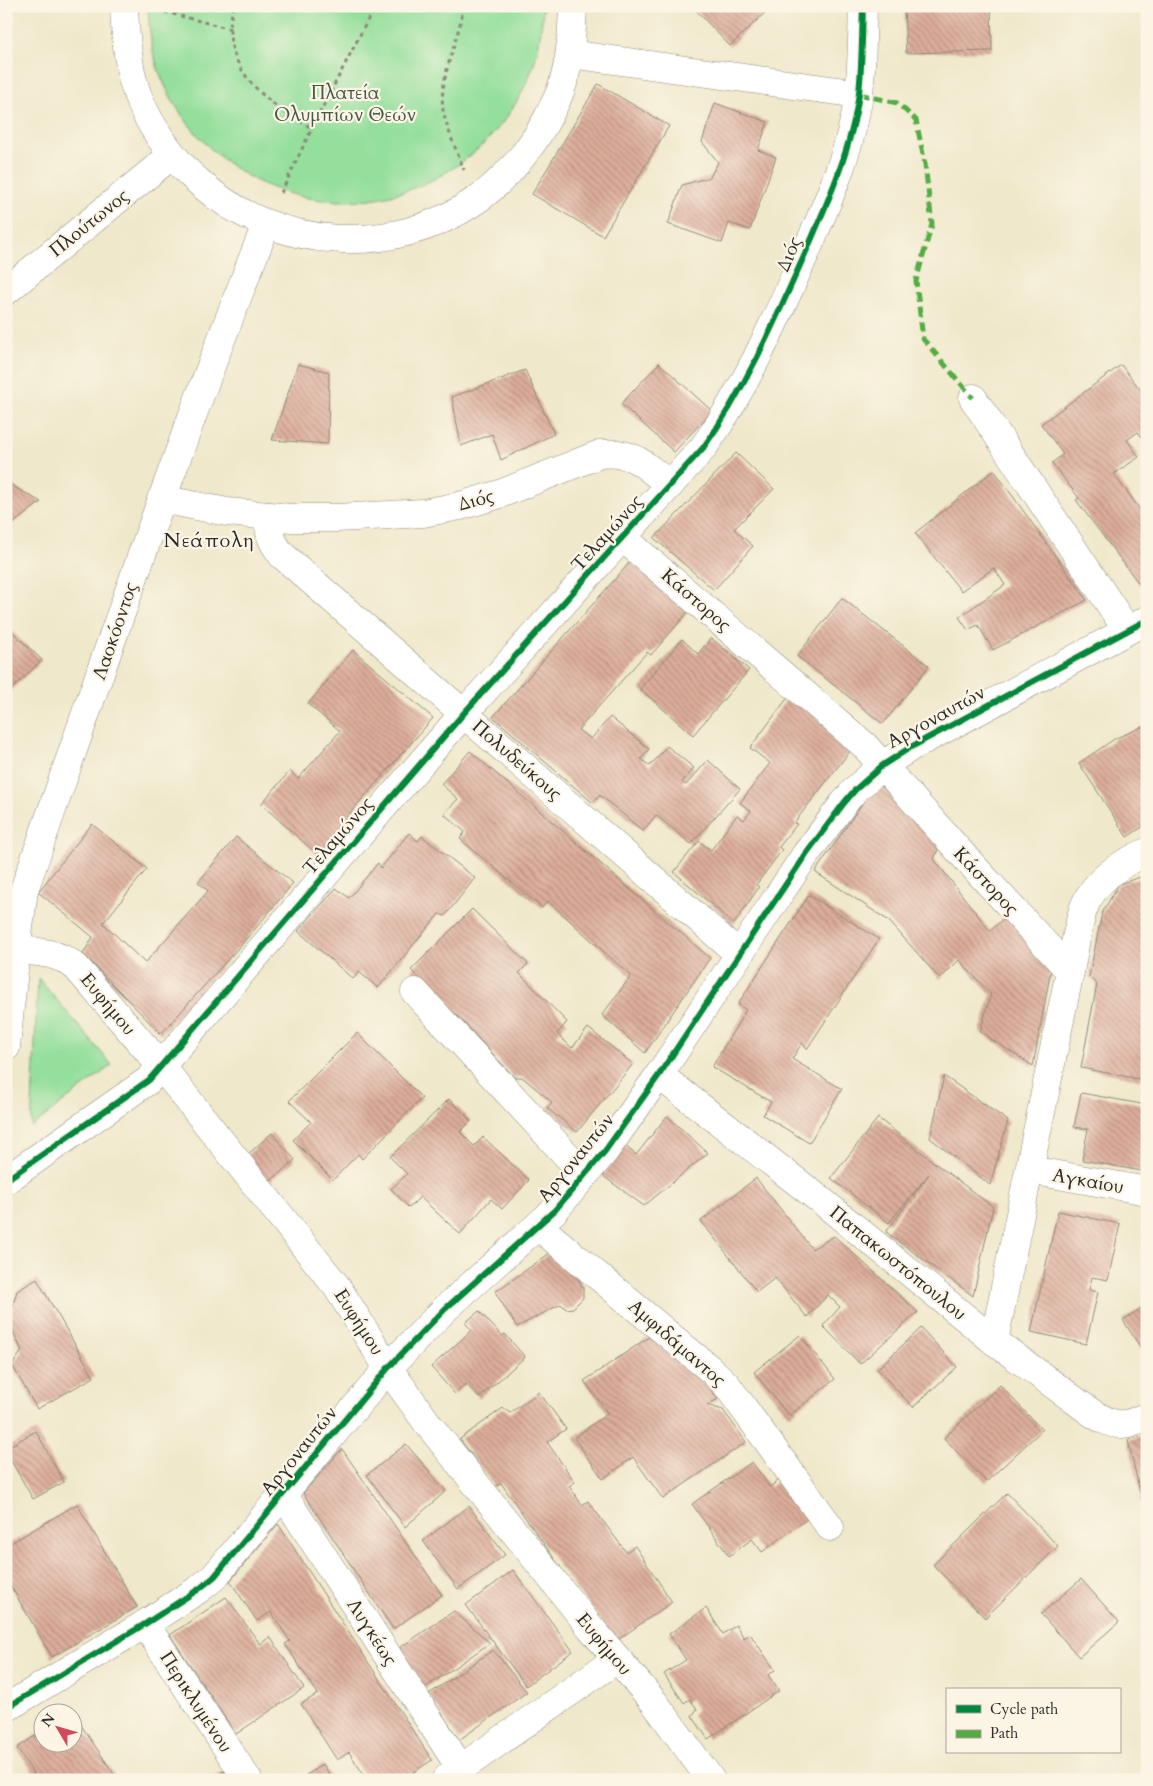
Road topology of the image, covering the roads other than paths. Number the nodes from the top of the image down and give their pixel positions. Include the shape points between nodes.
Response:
1 (124, 6) edge
2 (573, 6) edge
3 (863, 6) edge
4 (570, 54) junction
5 (859, 94) junction
6 (172, 155) junction
7 (266, 225) junction
8 (6, 291) edge
9 (973, 398) dead end
10 (670, 485) junction
11 (161, 499) junction
12 (268, 516) junction
13 (623, 538) junction
14 (1137, 625) edge
15 (464, 713) junction
16 (882, 765) junction
17 (1147, 852) edge
18 (15, 887) edge
19 (16, 950) junction
20 (739, 954) junction
21 (1070, 971) junction
22 (415, 992) dead end
23 (6, 1048) edge
24 (161, 1066) junction
25 (659, 1074) junction
26 (1030, 1170) junction
27 (585, 1175) junction
28 (6, 1180) edge
29 (1147, 1192) edge
30 (538, 1226) junction
31 (994, 1341) junction
32 (388, 1368) junction
33 (1147, 1416) edge
34 (282, 1494) junction
35 (830, 1527) dead end
36 (145, 1624) junction
37 (617, 1659) junction
38 (6, 1708) edge
39 (453, 1774) edge
40 (248, 1780) edge
41 (711, 1780) edge

1 - 6 street via 125,43 134,83 150,121
2 - 4 street
3 - 5 street, Διός
4 - 5 street
4 - 7 street via 558,97 537,137 509,172 475,201 436,222 395,235 352,240 308,236
5 - 10 street, Διός via 834,184 769,335 719,425
6 - 7 street via 215,197
6 - 8 street, Πλούτωνος
7 - 11 street, Λαοκόοντος
9 - 14 street
10 - 12 street, Διός via 636,459 612,453 600,454 500,494 423,513 337,518
10 - 13 street, Τελαμώνος
11 - 12 street, Διός
11 - 18 street, Λαοκόοντος
12 - 15 street, Πολυδεύκους via 270,534 282,555
13 - 15 street, Τελαμώνος
13 - 16 street, Κάστορος via 838,721
14 - 16 street, Αργοναυτών
15 - 20 street, Πολυδεύκους
15 - 24 street, Τελαμώνος
16 - 20 street, Αργοναυτών via 844,803
16 - 21 street, Κάστορος
17 - 21 street via 1129,859 1108,875 1091,895 1083,910
18 - 19 street, Λαοκόοντος
19 - 23 street, Λαοκόοντος
19 - 24 street, Ευφήμου via 51,953 76,967
20 - 25 street, Αργοναυτών
21 - 26 street
22 - 27 street
24 - 28 street, Τελαμώνος via 149,1080
24 - 32 street, Ευφήμου via 337,1287
25 - 27 street, Αργοναυτών
25 - 31 street, Παπακωστόπουλου
26 - 29 street, Αγκαίου
26 - 31 street
27 - 30 street, Αργοναυτών
30 - 32 street, Αργοναυτών via 445,1309
30 - 35 street, Αμφιδάμαντος via 726,1384
31 - 33 street, Παπακωστόπουλου via 1107,1422 1125,1425
32 - 34 street, Αργοναυτών
32 - 37 street, Ευφήμου via 428,1424
34 - 36 street, Αργοναυτών via 210,1581
34 - 39 street, Λυγκέως
36 - 38 street, Αργοναυτών
36 - 40 street, Περικλυμένου
37 - 39 street
37 - 41 street, Ευφήμου

